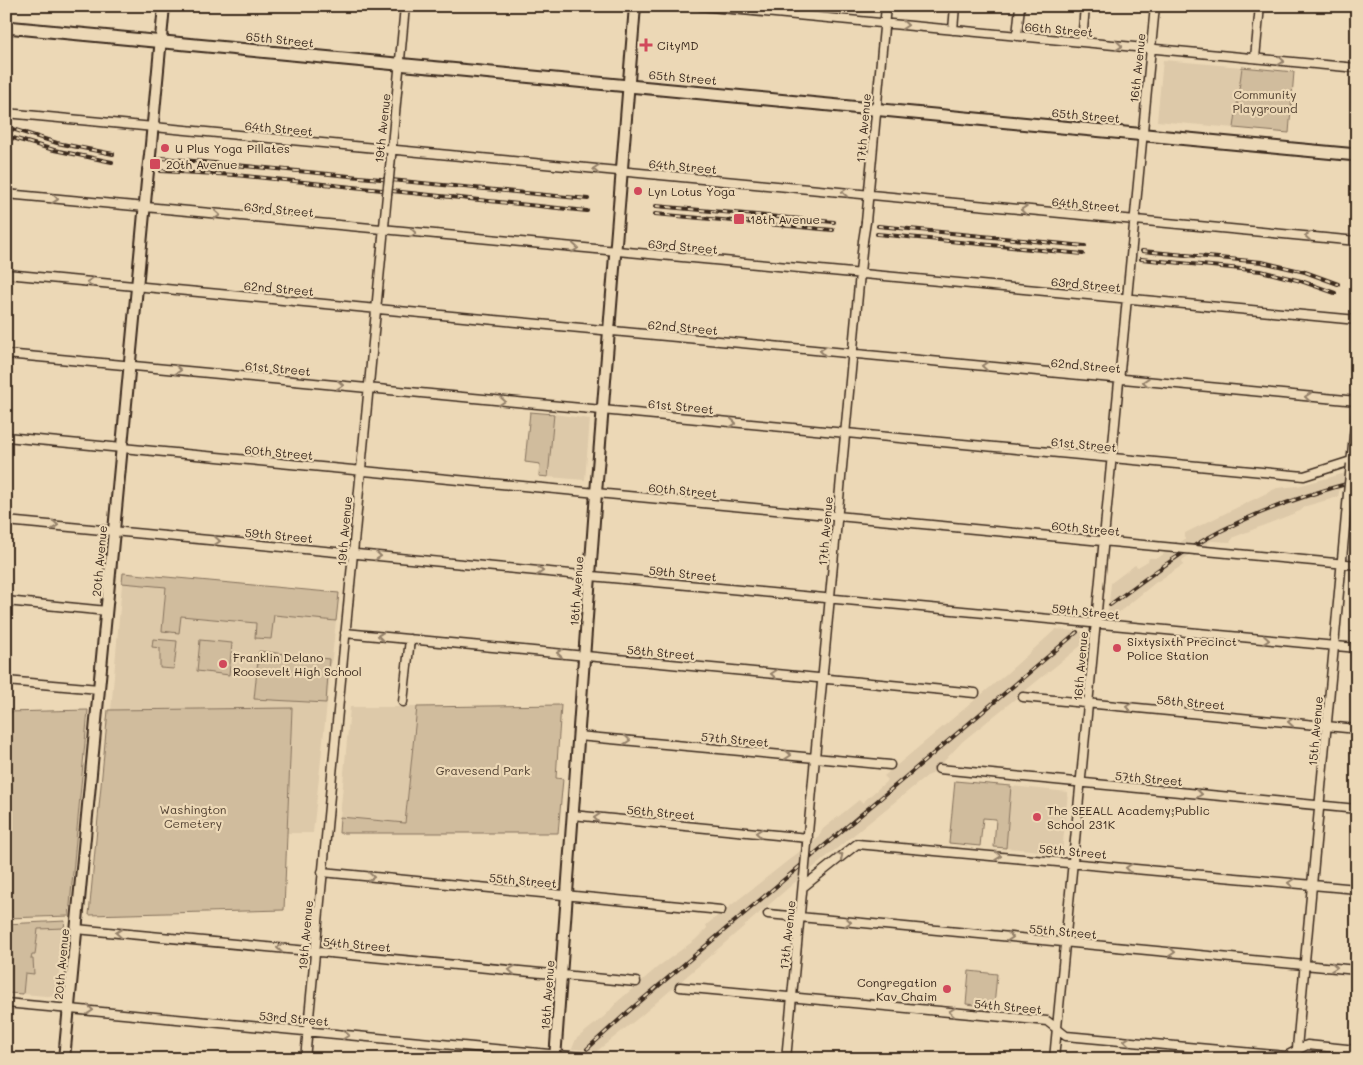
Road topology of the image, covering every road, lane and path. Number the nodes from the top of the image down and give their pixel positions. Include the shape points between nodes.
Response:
1 (164, 6) edge
2 (405, 6) edge
3 (635, 6) edge
4 (700, 6) edge
5 (886, 6) edge
6 (955, 6) edge
7 (1020, 6) edge
8 (1085, 6) edge
9 (1155, 6) edge
10 (1260, 6) edge
11 (884, 24) junction
12 (6, 27) edge
13 (953, 30) junction
14 (1017, 36) junction
15 (161, 42) junction
16 (1082, 42) junction
17 (1151, 50) junction
18 (1255, 58) junction
19 (400, 65) junction
20 (1357, 68) edge
21 (629, 86) junction
22 (876, 109) junction
23 (6, 114) edge
24 (152, 127) junction
25 (1142, 134) junction
26 (391, 150) junction
27 (1357, 155) edge
28 (622, 171) junction
29 (6, 194) edge
30 (868, 194) junction
31 (145, 208) junction
32 (1134, 220) junction
33 (383, 230) junction
34 (1357, 241) edge
35 (615, 252) junction
36 (6, 274) edge
37 (860, 274) junction
38 (138, 286) junction
39 (1127, 299) junction
40 (376, 308) junction
41 (1357, 320) edge
42 (609, 331) junction
43 (6, 354) edge
44 (853, 354) junction
45 (130, 366) junction
46 (1119, 379) junction
47 (369, 388) junction
48 (1357, 401) edge
49 (1357, 406) edge
50 (602, 410) junction
51 (845, 433) junction
52 (6, 437) edge
53 (122, 448) junction
54 (1112, 458) junction
55 (1351, 462) junction
56 (361, 471) junction
57 (596, 493) junction
58 (1351, 494) edge
59 (837, 516) junction
60 (6, 521) edge
61 (114, 531) junction
62 (1104, 541) junction
63 (353, 553) junction
64 (1342, 564) junction
65 (1357, 565) edge
66 (590, 576) junction
67 (830, 599) junction
68 (6, 601) edge
69 (107, 610) junction
70 (1096, 623) junction
71 (345, 633) junction
72 (410, 639) junction
73 (1334, 646) junction
74 (1357, 648) edge
75 (584, 656) junction
76 (822, 678) junction
77 (6, 681) edge
78 (99, 689) junction
79 (975, 693) dead end
80 (1023, 698) dead end
81 (403, 702) dead end
82 (1088, 704) junction
83 (1327, 726) junction
84 (1357, 729) edge
85 (578, 736) junction
86 (815, 758) junction
87 (890, 765) dead end
88 (939, 769) dead end
89 (1081, 783) junction
90 (1319, 805) junction
91 (1357, 809) edge
92 (572, 815) junction
93 (807, 841) junction
94 (1073, 863) junction
95 (322, 872) junction
96 (1312, 885) junction
97 (803, 887) junction
98 (1357, 889) edge
99 (566, 895) junction
100 (721, 910) dead end
101 (768, 914) dead end
102 (800, 917) junction
103 (76, 929) junction
104 (1066, 942) junction
105 (315, 952) junction
106 (1304, 965) junction
107 (1357, 970) edge
108 (560, 975) junction
109 (636, 982) dead end
110 (680, 987) dead end
111 (792, 997) junction
112 (6, 1003) edge
113 (69, 1008) junction
114 (1057, 1029) junction
115 (308, 1031) junction
116 (1357, 1050) edge
117 (1296, 1055) edge
118 (555, 1057) edge
119 (578, 1058) edge
120 (64, 1059) edge
121 (305, 1059) edge
122 (602, 1059) edge
123 (786, 1059) edge
124 (1054, 1059) edge

1 - 15 street, 20th Avenue
2 - 19 street, 19th Avenue
3 - 21 street, 18th Avenue
4 - 11 street, 66th Street
5 - 11 street, 17th Avenue
6 - 13 street
7 - 14 street
8 - 16 street
9 - 17 street, 16th Avenue
10 - 18 street
11 -> 13 street, 66th Street
11 - 22 street, 17th Avenue
12 - 15 main road, 65th Street
13 - 14 street, 66th Street
14 - 16 street, 66th Street
15 - 19 main road, 65th Street
15 - 24 street, 20th Avenue
16 -> 17 street, 66th Street
17 - 18 street, 66th Street
17 - 25 street, 16th Avenue
18 -> 20 street, 66th Street
19 - 21 main road, 65th Street
19 - 26 street, 19th Avenue
21 - 22 main road, 65th Street
21 - 28 street, 18th Avenue
22 - 25 main road, 65th Street
22 - 30 street, 17th Avenue
23 - 24 street, 64th Street
24 - 26 street, 64th Street
24 - 31 street, 20th Avenue, bridge
25 - 27 main road, 65th Street
25 - 32 street, 16th Avenue
28 -> 26 street, 64th Street
26 - 33 street, 19th Avenue, bridge
30 -> 28 street, 64th Street
28 - 35 street, 18th Avenue
29 -> 31 street, 63rd Street
32 -> 30 street, 64th Street
30 - 37 street, 17th Avenue, bridge
31 -> 33 street, 63rd Street
31 - 38 street, 20th Avenue
34 -> 32 street, 64th Street
32 - 39 street, 16th Avenue
33 -> 35 street, 63rd Street
33 - 40 street, 19th Avenue
35 - 37 street, 63rd Street
35 - 42 street, 18th Avenue
38 -> 36 street, 62nd Street
37 - 39 street, 63rd Street
37 - 44 street, 17th Avenue
38 - 40 street, 62nd Street
38 - 45 street, 20th Avenue
39 - 41 street, 63rd Street
39 - 46 street, 16th Avenue
40 - 42 street, 62nd Street
40 - 47 street, 19th Avenue
44 -> 42 street, 62nd Street
42 - 50 street, 18th Avenue
43 - 45 street, 61st Street
46 -> 44 street, 62nd Street
44 - 51 street, 17th Avenue
45 -> 47 street, 61st Street
45 - 53 street, 20th Avenue
48 -> 46 street, 62nd Street
46 - 54 street, 16th Avenue
47 -> 50 street, 61st Street
47 - 56 street, 19th Avenue
49 - 55 street, 15th Avenue
50 -> 51 street, 61st Street
50 - 57 street, 18th Avenue
51 - 54 street, 61st Street
51 - 59 street, 17th Avenue
52 - 53 street, 60th Street
53 - 56 street, 60th Street
53 - 61 street, 20th Avenue
54 - 55 street, 61st Street via 1304,476
54 - 62 street, 16th Avenue
55 - 58 street, 15th Avenue, bridge
56 - 57 street, 60th Street
56 - 63 street, 19th Avenue
57 - 59 street, 60th Street
57 - 66 street, 18th Avenue
58 - 64 street, 15th Avenue
59 - 62 street, 60th Street
59 - 67 street, 17th Avenue
60 -> 61 street, 59th Street
61 -> 63 street, 59th Street
61 - 69 street, 20th Avenue
62 - 64 street, 60th Street, bridge
62 - 70 street, 16th Avenue
63 -> 66 street, 59th Street
63 - 71 street, 19th Avenue
64 - 65 street, 60th Street
64 - 73 street, 15th Avenue
66 - 67 street, 59th Street
66 - 75 street, 18th Avenue
67 - 70 street, 59th Street
67 - 76 street, 17th Avenue
68 - 69 street
69 - 78 street, 20th Avenue
70 -> 73 street, 59th Street
70 - 82 street, 16th Avenue
72 -> 71 street, 58th Street
71 - 95 street, 19th Avenue
75 -> 72 street, 58th Street
72 - 81 street
73 - 74 street, 59th Street
73 - 83 street, 15th Avenue
76 -> 75 street, 58th Street
75 - 85 street, 18th Avenue
76 - 79 street, 58th Street
76 - 86 street, 17th Avenue
77 - 78 street
78 - 103 street, 20th Avenue
80 - 82 street, 58th Street
83 -> 82 street, 58th Street
82 - 89 street, 16th Avenue
83 - 84 street, 58th Street
83 - 90 street, 15th Avenue
85 -> 86 street, 57th Street
85 - 92 street, 18th Avenue
86 - 87 street, 57th Street
86 - 93 street, 17th Avenue
88 - 89 street, 57th Street
89 -> 90 street, 57th Street
89 - 94 street, 16th Avenue
90 - 91 street, 57th Street
90 - 96 street, 15th Avenue
93 -> 92 street, 56th Street
92 - 99 street, 18th Avenue
93 - 97 street, 17th Avenue, bridge
96 -> 94 street, 56th Street
97 -> 94 street, 56th Street via 856,844
94 - 104 street, 16th Avenue
95 -> 99 street, 55th Street
95 - 105 street, 19th Avenue
96 - 98 street, 56th Street
96 - 106 street, 15th Avenue
97 - 102 street, 17th Avenue
99 - 100 street, 55th Street
99 - 108 street, 18th Avenue
101 - 102 street, 55th Street
102 -> 104 street, 55th Street
102 - 111 street, 17th Avenue
105 -> 103 street, 54th Street
103 - 113 street, 20th Avenue
104 -> 106 street, 55th Street
104 - 114 street, 16th Avenue
108 -> 105 street, 54th Street
105 - 115 street, 19th Avenue
106 -> 107 street, 55th Street
106 - 117 street, 15th Avenue
108 - 109 street, 54th Street
108 - 118 street, 18th Avenue
110 - 111 street, 54th Street
114 -> 111 street, 54th Street via 1047,1021
111 - 123 street, 17th Avenue
112 - 113 street, 53rd Street
113 -> 115 street, 53rd Street
113 - 120 street, 20th Avenue
117 -> 114 street, 54th Street via 1276,1056 1066,1036
114 - 124 street, 16th Avenue
115 -> 118 street, 53rd Street
115 - 121 street, 19th Avenue
116 - 117 street, 54th Street via 1307,1046
118 - 119 street, 53rd Street
119 - 122 street, 53rd Street

